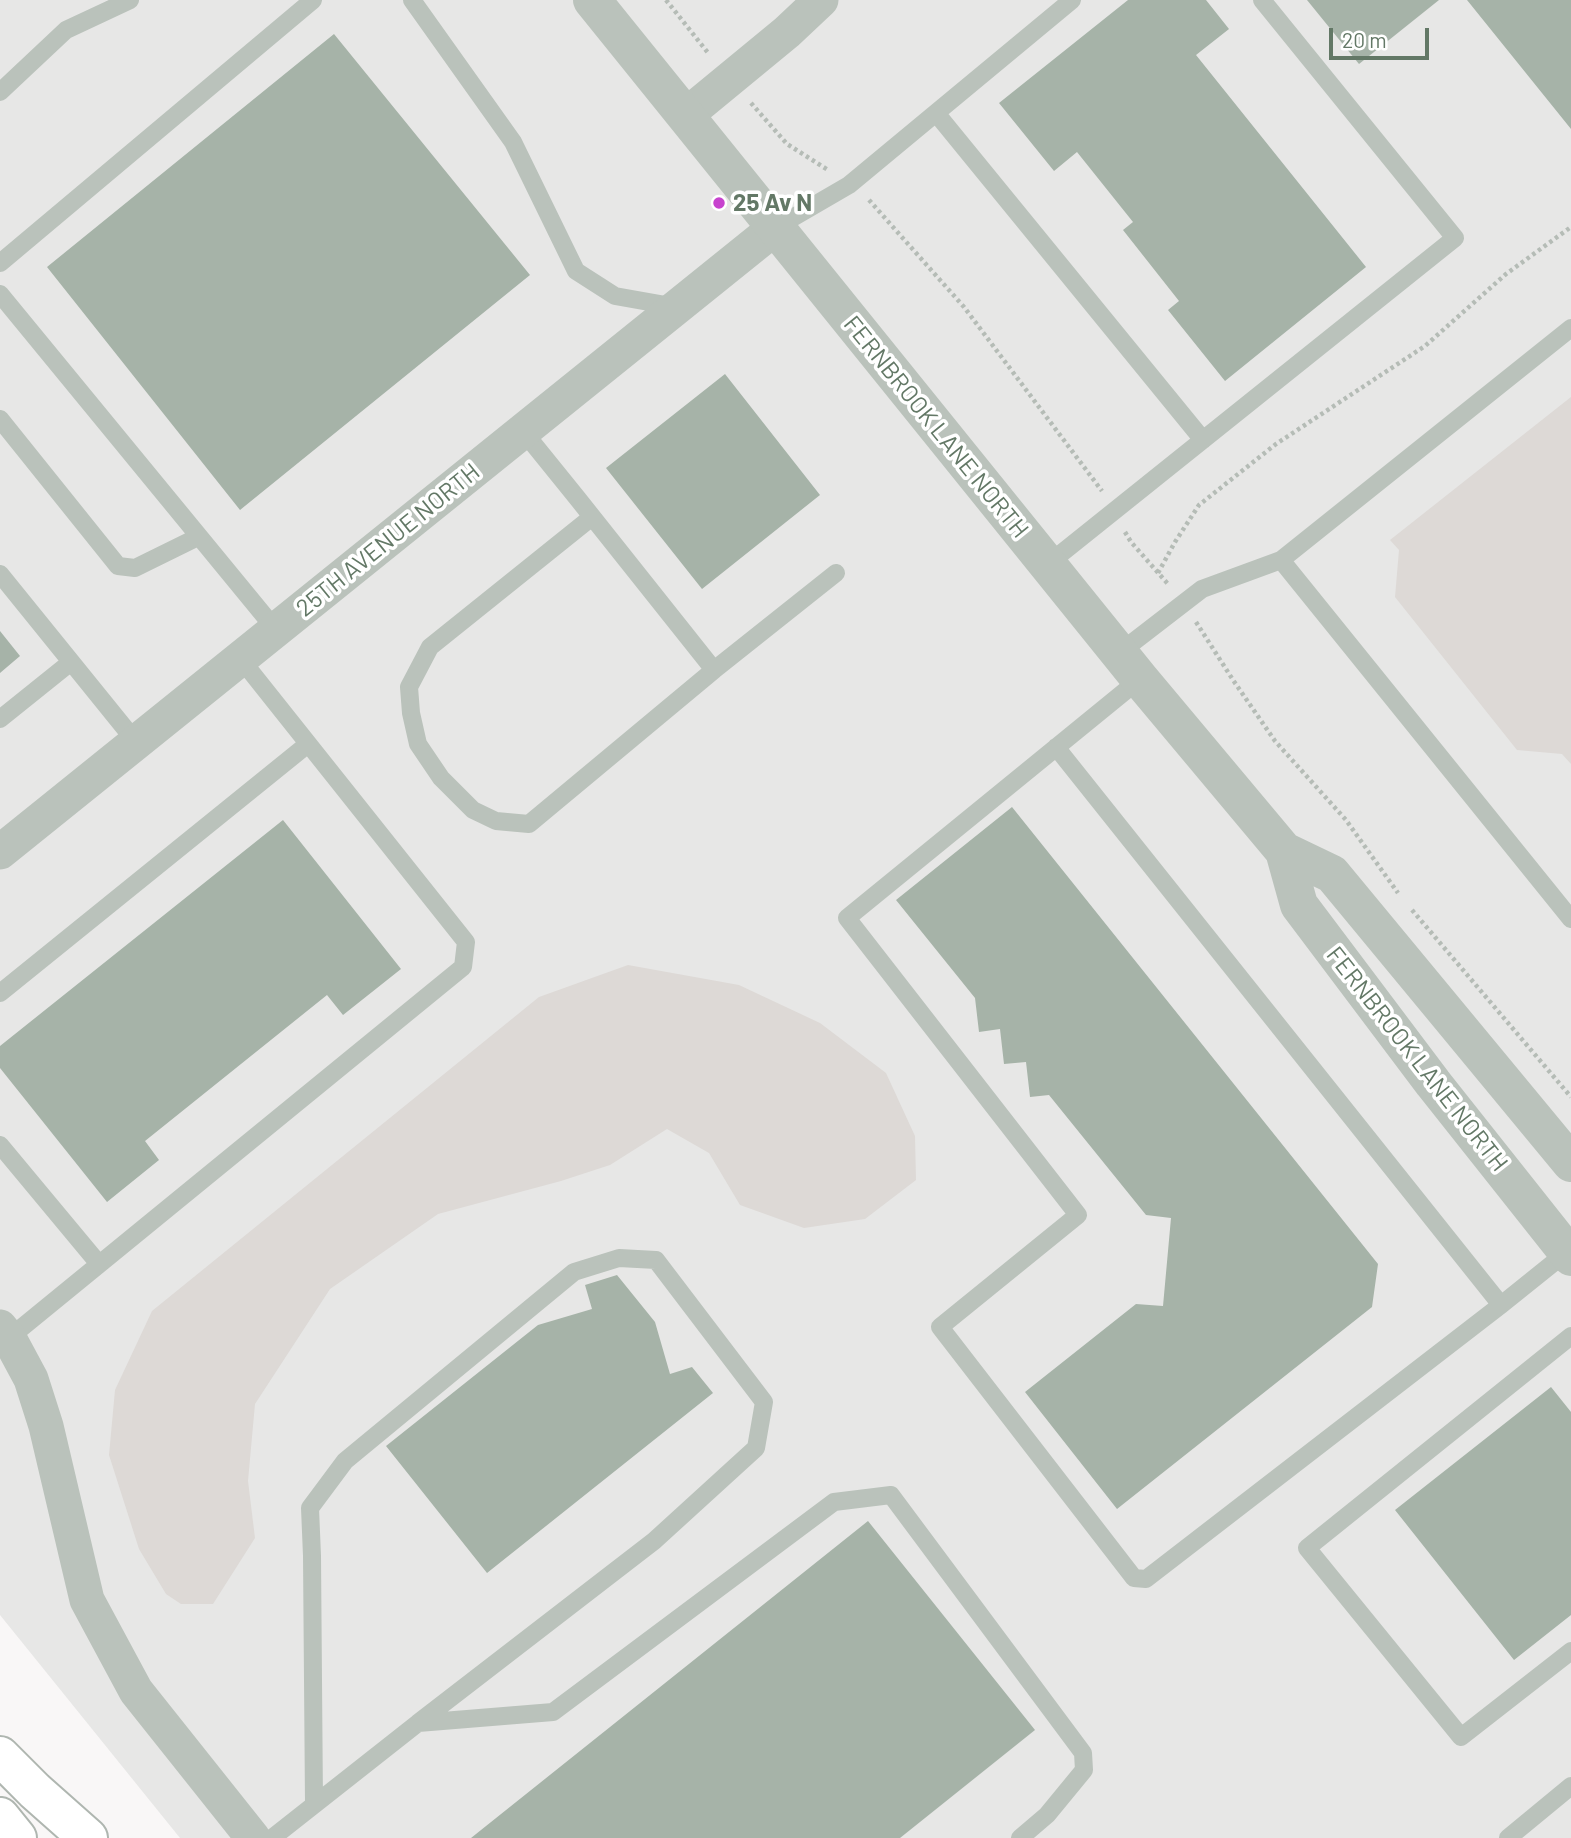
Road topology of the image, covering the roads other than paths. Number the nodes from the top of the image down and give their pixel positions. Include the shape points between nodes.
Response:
1 (130, 0) edge
2 (313, 0) edge
3 (412, 0) edge
4 (592, 0) edge
5 (821, 0) edge
6 (1072, 0) edge
7 (1262, 0) edge
8 (0, 92) edge
9 (936, 113) junction
10 (685, 116) junction
11 (775, 228) junction
12 (0, 263) edge
13 (0, 294) edge
14 (677, 307) junction
15 (1571, 328) edge
16 (0, 419) edge
17 (523, 431) junction
18 (1203, 440) junction
19 (592, 517) junction
20 (198, 537) junction
21 (1281, 560) junction
22 (1048, 564) junction
23 (836, 573) dead end
24 (0, 574) edge
25 (275, 630) junction
26 (240, 658) junction
27 (71, 662) junction
28 (1130, 666) junction
29 (714, 670) junction
30 (0, 719) edge
31 (136, 742) junction
32 (308, 744) junction
33 (1056, 747) junction
34 (1284, 851) junction
35 (0, 852) edge
36 (1571, 919) edge
37 (0, 993) edge
38 (0, 1145) edge
39 (1571, 1163) edge
40 (1569, 1254) edge
41 (99, 1264) junction
42 (1501, 1305) junction
43 (4, 1332) edge
44 (1571, 1336) edge
45 (1571, 1651) edge
46 (418, 1723) junction
47 (0, 1756) edge
48 (1571, 1786) edge
49 (314, 1804) junction
50 (0, 1817) edge
51 (17, 1838) edge
52 (88, 1838) edge
53 (253, 1838) edge
54 (272, 1838) edge
55 (1020, 1838) edge
56 (1508, 1838) edge

1 - 8 lane via 66,30
2 - 12 lane
3 - 14 lane via 513,142 576,271 615,296
4 - 10 street, FERNBROOK LANE NORTH
5 - 10 street
6 - 9 lane
7 - 18 lane via 1455,238
9 - 11 lane via 849,185
9 - 18 lane
10 - 11 street, FERNBROOK LANE NORTH
11 - 14 street, 25TH AVENUE NORTH
11 - 22 street, FERNBROOK LANE NORTH
13 - 20 lane
14 - 17 street, 25TH AVENUE NORTH
15 - 21 lane
16 - 20 lane via 118,566 135,568
17 - 19 lane
17 - 25 street, 25TH AVENUE NORTH
18 - 22 lane
19 - 29 lane
19 - 29 lane via 430,647 409,687 411,713 418,744 441,778 473,810 496,821 529,824
20 - 25 lane
21 - 28 lane via 1202,589 1183,602
21 - 36 lane
22 - 28 street, FERNBROOK LANE NORTH
23 - 29 lane
24 - 27 lane
25 - 26 street, 25TH AVENUE NORTH
26 - 31 street, 25TH AVENUE NORTH
26 - 32 lane
27 - 30 lane
27 - 31 lane
28 - 33 lane
28 - 34 street, FERNBROOK LANE NORTH
31 - 35 street, 25TH AVENUE NORTH
32 - 37 lane
32 - 41 lane via 466,942 463,967
33 - 42 lane
33 - 42 lane via 847,918 1078,1215 940,1327 1134,1578 1146,1579
34 - 39 street, FERNBROOK LANE NORTH via 1332,874
34 - 40 street, FERNBROOK LANE NORTH via 1298,905
38 - 41 lane
40 - 42 lane
41 - 43 lane
43 - 53 street via 31,1379 46,1426 87,1600 136,1691
44 - 45 lane via 1307,1548 1461,1737
46 - 49 lane
46 - 49 lane via 654,1541 756,1448 764,1402 656,1260 619,1258 574,1272 345,1461 310,1508
46 - 55 lane via 553,1712 834,1502 891,1495 1083,1753 1084,1770 1047,1815
47 - 52 highway
48 - 56 lane
49 - 54 lane
50 - 51 highway

